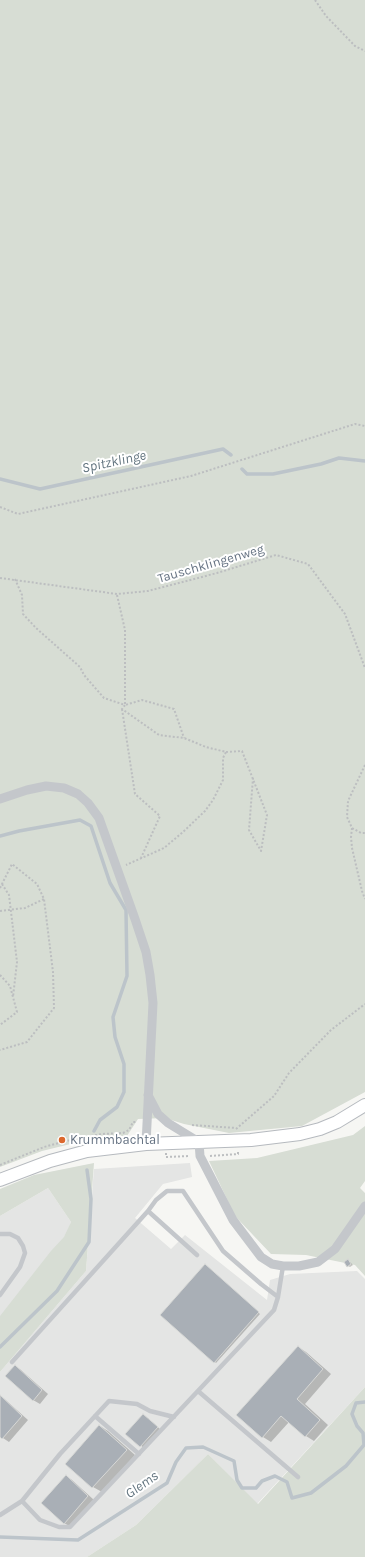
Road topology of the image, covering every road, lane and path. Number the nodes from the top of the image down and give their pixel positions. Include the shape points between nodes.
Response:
1 (315, 0) edge
2 (365, 51) edge
3 (365, 426) edge
4 (0, 507) edge
5 (0, 578) edge
6 (15, 579) junction
7 (117, 594) junction
8 (365, 668) edge
9 (125, 705) junction
10 (122, 710) junction
11 (184, 738) junction
12 (226, 752) junction
13 (365, 765) edge
14 (253, 778) junction
15 (0, 799) edge
16 (352, 828) junction
17 (365, 833) edge
18 (140, 859) junction
19 (117, 869) junction
20 (2, 884) junction
21 (0, 888) edge
22 (44, 899) junction
23 (365, 899) edge
24 (0, 910) edge
25 (10, 910) junction
26 (0, 975) edge
27 (13, 997) junction
28 (365, 1004) edge
29 (0, 1025) edge
30 (0, 1050) edge
31 (148, 1095) junction
32 (365, 1105) edge
33 (146, 1122) junction
34 (192, 1125) dead end
35 (236, 1128) junction
36 (237, 1141) junction
37 (199, 1142) junction
38 (165, 1143) junction
39 (146, 1144) junction
40 (166, 1156) dead end
41 (0, 1165) edge
42 (0, 1180) edge
43 (365, 1206) edge
44 (148, 1211) junction
45 (0, 1234) edge
46 (197, 1255) dead end
47 (283, 1266) junction
48 (0, 1295) edge
49 (278, 1297) junction
50 (12, 1362) dead end
51 (198, 1391) junction
52 (95, 1416) junction
53 (174, 1417) junction
54 (139, 1454) junction
55 (298, 1477) dead end
56 (22, 1501) junction
57 (0, 1515) edge

1 - 2 path via 345,36
3 - 4 path via 355,424 191,476 18,514
5 - 6 path, Tauschklingenweg
6 - 7 path, Tauschklingenweg
6 - 9 path via 22,595 23,614 80,667 104,698
7 - 8 path, Tauschklingenweg via 148,591 276,555 308,564 345,614
7 - 9 path via 125,630
9 - 10 path
9 - 11 path via 142,700 174,709
10 - 11 path via 160,735
10 - 18 path via 135,794 160,816
11 - 12 path
12 - 14 path via 242,751
12 - 18 path via 223,758 223,780 205,811 164,848
13 - 16 path via 348,801 347,817
14 - 14 path via 267,815 261,851 249,830
15 - 19 street via 46,786 64,788 78,794 99,818
16 - 17 path
16 - 23 path via 352,848
18 - 19 path
19 - 31 street via 143,945 150,975 153,1003
20 - 21 path
20 - 22 path via 12,864 36,884
20 - 25 path via 9,895
22 - 25 path via 25,908
22 - 30 path via 54,1008 27,1042
24 - 25 path
25 - 27 path via 17,962
26 - 27 path via 10,986
27 - 29 path via 17,1012
28 - 35 path via 331,1030 289,1073 274,1096
31 - 33 street
31 - 37 street via 158,1114
32 - 36 main road via 320,1128 285,1136
33 - 39 street
33 - 41 path via 133,1122 129,1130 122,1133 88,1137 44,1148
34 - 35 path
35 - 36 path
36 - 37 main road
37 - 38 main road
37 - 47 street via 200,1156 233,1220 262,1257 272,1264
38 - 39 main road
38 - 40 path
39 - 42 main road via 87,1151 50,1161
43 - 47 street via 336,1249 318,1262
44 - 46 lane
44 - 49 lane via 167,1191 183,1191 222,1251
44 - 50 lane
45 - 48 lane via 10,1234 18,1238 24,1246 25,1253 20,1267
47 - 49 lane
49 - 51 lane via 274,1310
51 - 53 lane
51 - 55 lane
52 - 53 lane via 108,1401 137,1404 150,1411
52 - 54 lane
52 - 56 lane
53 - 54 lane
54 - 56 lane via 70,1527 59,1527 40,1520
56 - 57 lane

